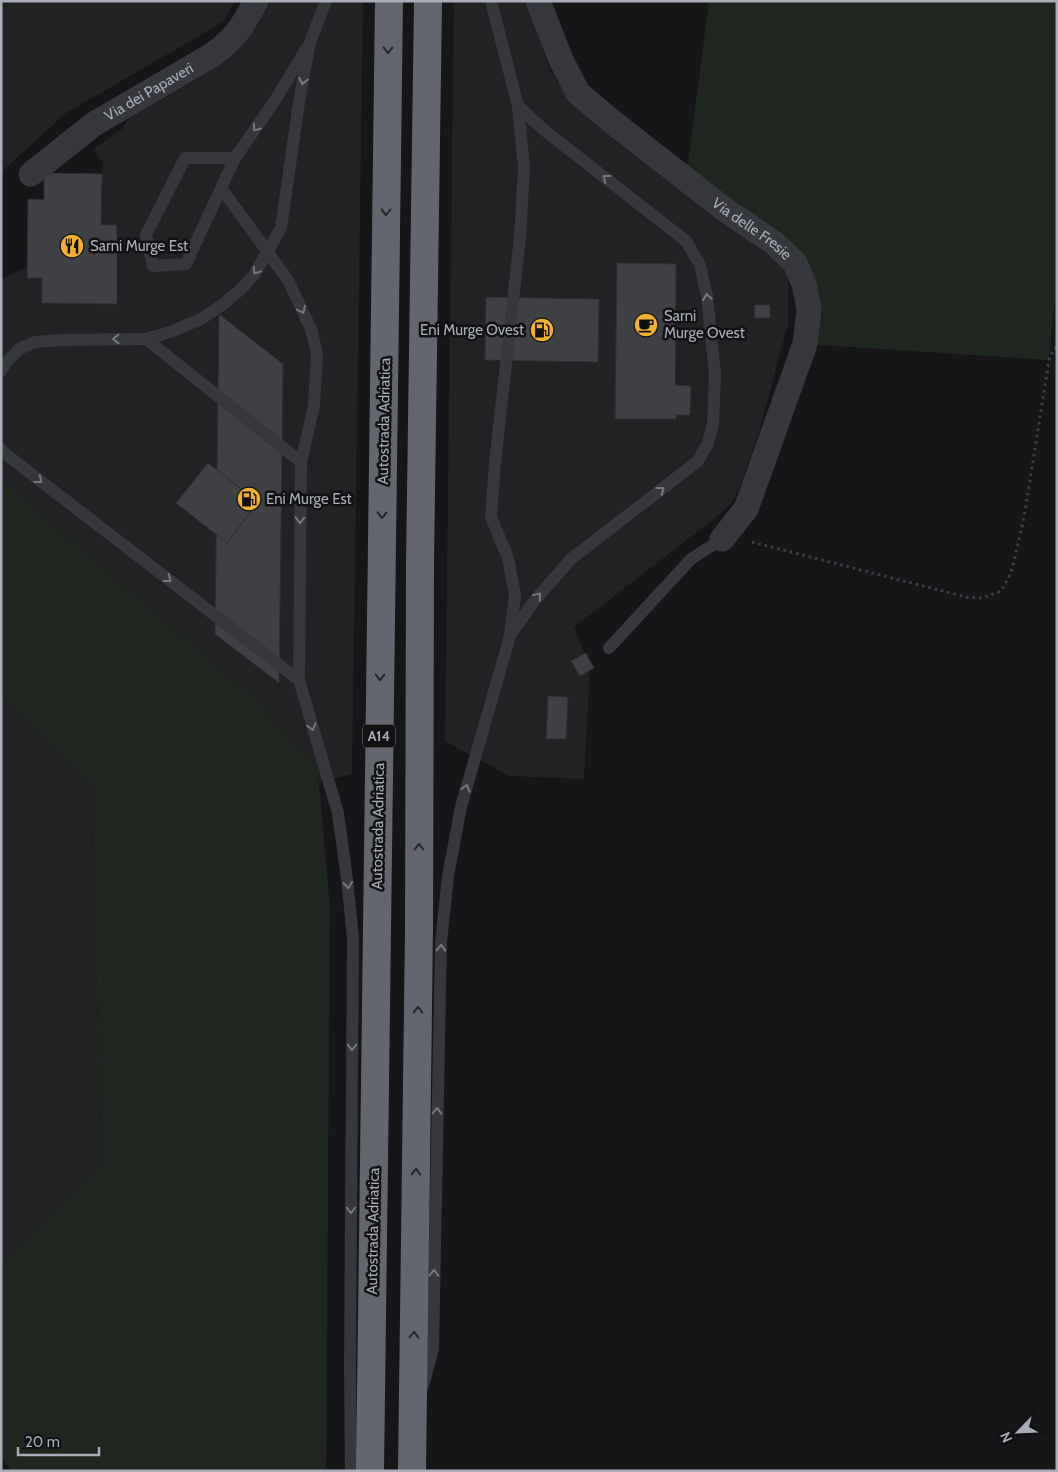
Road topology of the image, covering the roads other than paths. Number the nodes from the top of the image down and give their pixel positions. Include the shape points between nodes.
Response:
1 (256, 1) edge
2 (326, 1) edge
3 (389, 1) edge
4 (428, 1) edge
5 (491, 1) edge
6 (538, 1) edge
7 (310, 42) junction
8 (518, 106) junction
9 (235, 158) junction
10 (31, 174) dead end
11 (221, 188) junction
12 (268, 253) junction
13 (146, 339) junction
14 (1, 372) edge
15 (1, 449) edge
16 (301, 462) junction
17 (722, 539) joint
18 (510, 636) junction
19 (610, 648) dead end
20 (299, 680) junction
21 (412, 1424) junction
22 (351, 1471) edge
23 (370, 1471) edge
24 (412, 1471) edge

1 - 10 street, Via dei Papaveri via 229,42 94,124
2 - 7 lane
3 -> 23 highway, Autostrada Adriatica / A14
21 -> 4 highway
5 - 8 lane
6 - 17 street, Via delle Fresie via 578,93 724,209 774,243 795,263 804,284 809,309 805,344 746,509
7 -> 9 lane
7 -> 12 lane via 281,228
8 - 18 lane via 524,167 520,237 491,517 508,558 515,595
18 -> 8 lane via 535,600 571,559 698,462 713,424 715,375 707,296 700,265 686,241
9 - 11 lane
9 - 11 lane via 185,158 146,235 153,266 186,264
11 - 12 lane
12 -> 13 lane via 254,275 222,305 201,319
12 -> 16 lane via 288,280 311,329 317,354 314,406
13 -> 14 lane via 35,342 19,350
13 - 16 lane
15 -> 20 lane
16 -> 20 lane
17 - 19 lane via 691,559
21 -> 18 lane via 433,1349 441,942 448,876 461,807
20 -> 22 lane via 338,813 353,938
21 - 24 highway

